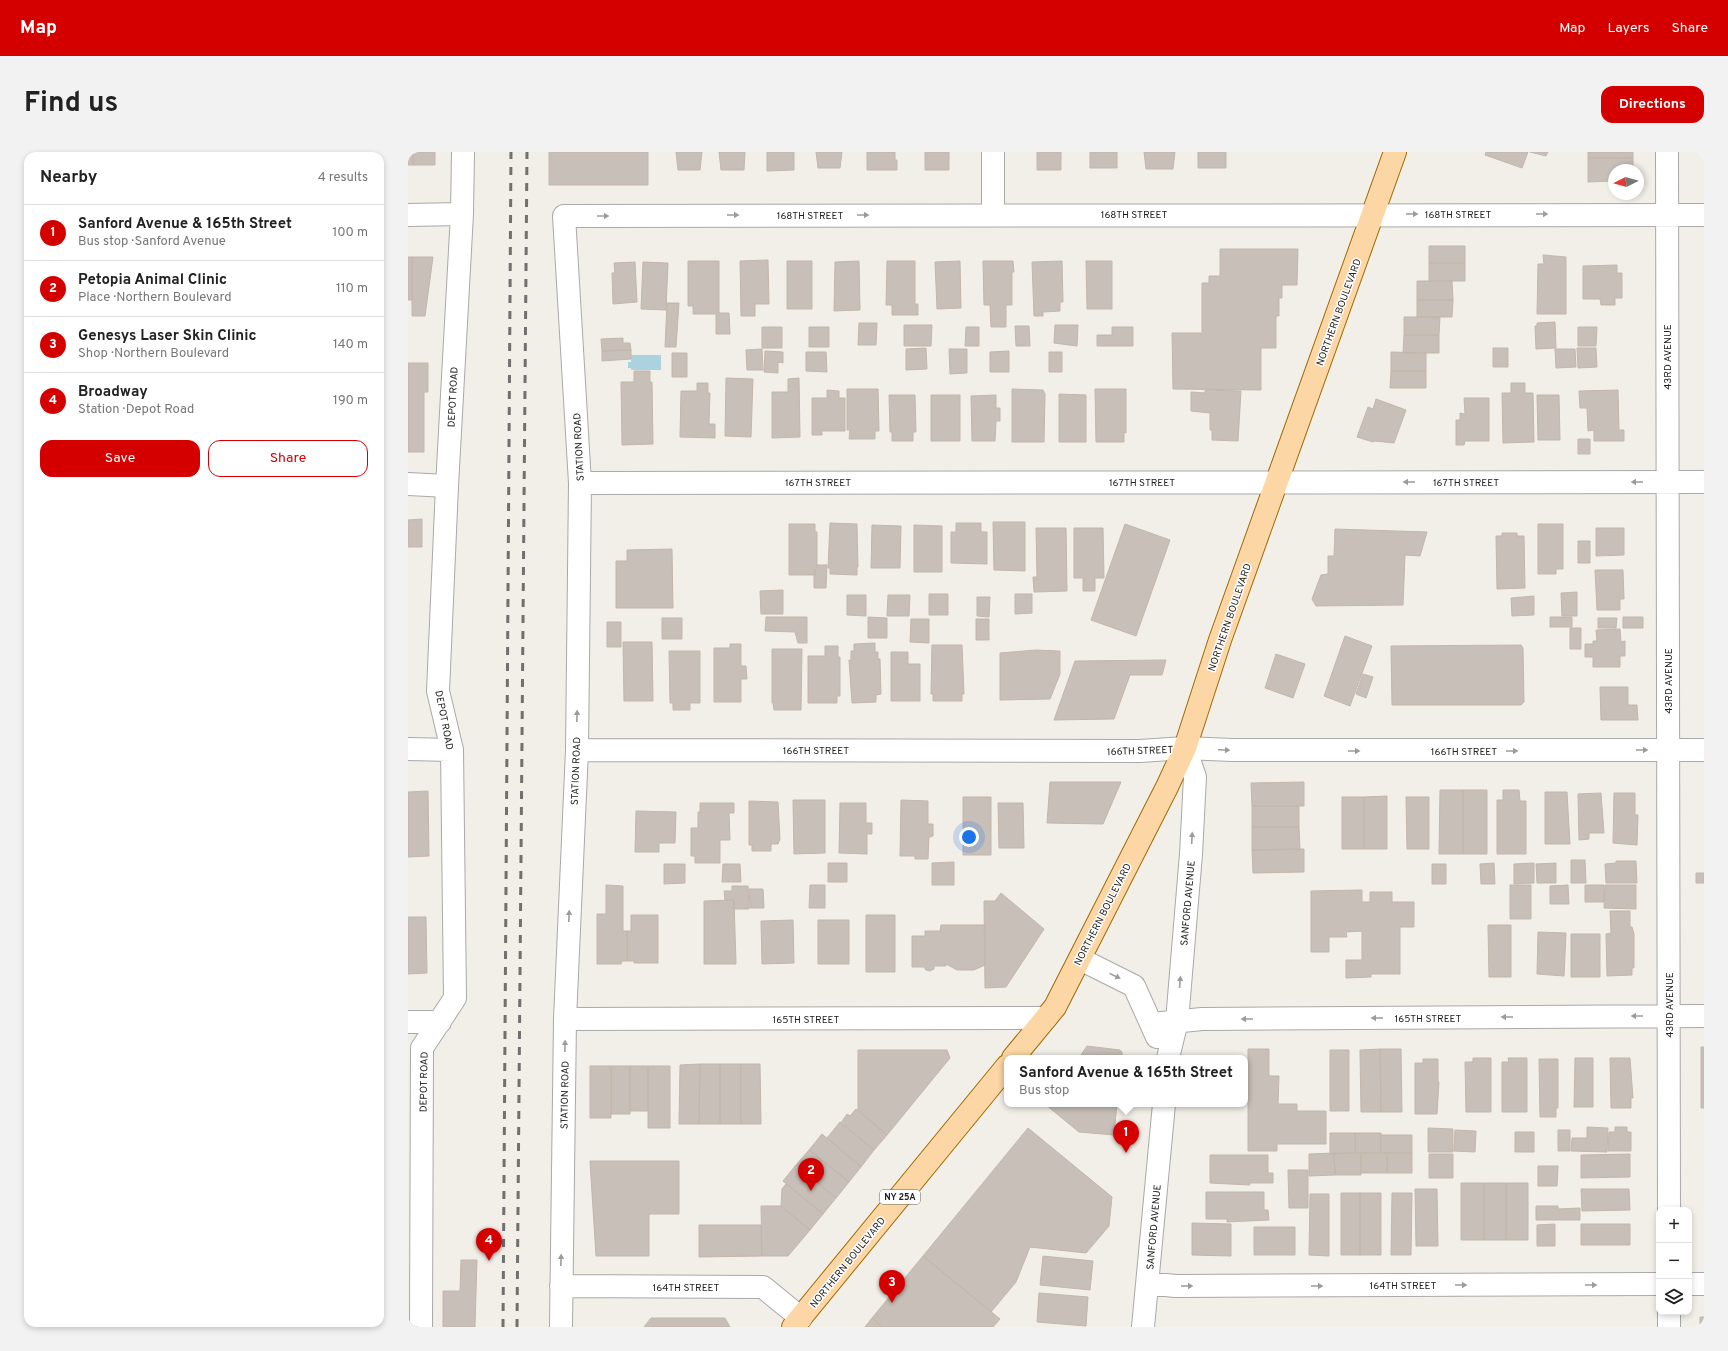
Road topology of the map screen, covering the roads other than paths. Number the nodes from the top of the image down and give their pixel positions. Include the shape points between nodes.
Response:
1 (463, 152) edge
2 (993, 152) edge
3 (1395, 152) edge
4 (1667, 152) edge
5 (462, 214) junction
6 (1373, 214) junction
7 (408, 215) edge
8 (993, 215) junction
9 (1667, 215) junction
10 (1704, 215) edge
11 (564, 216) joint
12 (580, 482) junction
13 (1667, 482) junction
14 (1704, 482) edge
15 (1276, 483) junction
16 (408, 484) edge
17 (447, 486) junction
18 (1185, 748) junction
19 (408, 749) edge
20 (452, 750) junction
21 (577, 750) junction
22 (1669, 750) junction
23 (1704, 750) edge
24 (1080, 959) junction
25 (1051, 1012) junction
26 (1669, 1016) junction
27 (1704, 1016) edge
28 (565, 1019) junction
29 (1177, 1021) junction
30 (408, 1022) edge
31 (440, 1022) junction
32 (1152, 1024) junction
33 (1016, 1055) edge
34 (1166, 1055) edge
35 (1168, 1055) edge
36 (1004, 1070) edge
37 (1164, 1107) edge
38 (1669, 1207) edge
39 (1148, 1283) junction
40 (1656, 1284) edge
41 (1692, 1284) edge
42 (1704, 1284) edge
43 (561, 1286) junction
44 (414, 1287) edge
45 (1669, 1315) edge
46 (797, 1322) edge
47 (421, 1327) edge
48 (561, 1327) edge
49 (1144, 1327) edge
50 (1669, 1327) edge

1 - 5 street, DEPOT ROAD
2 - 8 street
3 - 6 main road, NORTHERN BOULEVARD
4 - 9 street, 43RD AVENUE
5 - 7 street
5 - 17 street, DEPOT ROAD
6 - 8 street, 168TH STREET
6 -> 9 street, 168TH STREET
6 - 15 main road, NORTHERN BOULEVARD
11 -> 8 street, 168TH STREET
9 - 10 street, 168TH STREET
9 - 13 street, 43RD AVENUE
11 - 12 street, STATION ROAD
12 - 15 street, 167TH STREET
21 -> 12 street, STATION ROAD
13 - 14 street, 167TH STREET
13 -> 15 street, 167TH STREET
13 - 22 street, 43RD AVENUE
15 - 18 main road, NORTHERN BOULEVARD
16 - 17 street
17 - 20 street, DEPOT ROAD via 438,691
18 - 21 street, 166TH STREET via 1140,752
18 -> 22 street, 166TH STREET
18 - 24 main road, NORTHERN BOULEVARD
29 -> 18 street, SANFORD AVENUE via 1195,777
19 - 20 street
20 - 31 street, DEPOT ROAD via 455,998
28 -> 21 street, STATION ROAD
22 - 23 street, 166TH STREET
22 - 26 street, 43RD AVENUE
24 - 25 main road, NORTHERN BOULEVARD
24 -> 32 street via 1134,986
25 - 28 street, 165TH STREET
25 - 33 main road, NORTHERN BOULEVARD
26 - 27 street, 165TH STREET
26 -> 29 street, 165TH STREET
26 - 38 street, 43RD AVENUE
43 -> 28 street, STATION ROAD
29 - 32 street, 165TH STREET
29 - 35 street, SANFORD AVENUE
30 - 31 street
31 - 44 street, DEPOT ROAD via 422,1048
32 - 34 street
36 - 46 main road, NORTHERN BOULEVARD / NY 25A
37 - 39 street, SANFORD AVENUE
39 -> 40 street, 164TH STREET via 1175,1286
39 - 49 street, SANFORD AVENUE
41 - 42 street
43 - 46 street, 164TH STREET via 763,1287
43 - 48 street, STATION ROAD
44 - 47 street, DEPOT ROAD
45 - 50 street

